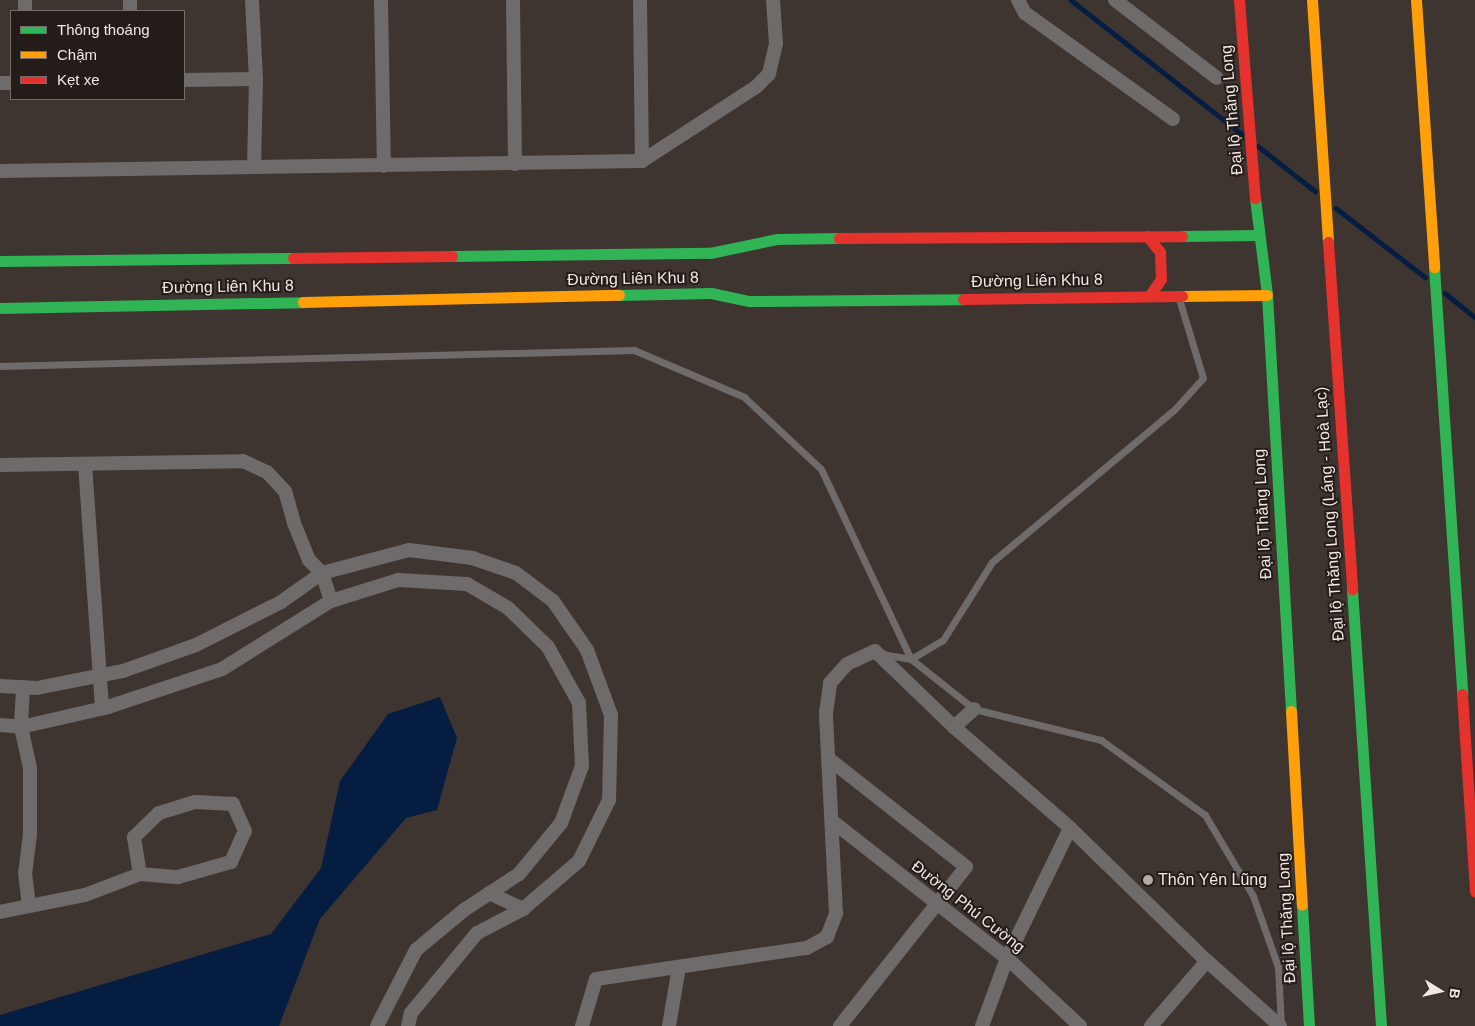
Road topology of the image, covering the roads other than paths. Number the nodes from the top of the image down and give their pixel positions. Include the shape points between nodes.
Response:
1 (252, 0) edge
2 (381, 0) edge
3 (513, 0) edge
4 (640, 0) edge
5 (773, 0) edge
6 (1018, 0) edge
7 (1115, 0) edge
8 (1239, 0) edge
9 (1312, 0) edge
10 (1416, 0) edge
11 (256, 78) junction
12 (1217, 78) dead end
13 (185, 80) edge
14 (1173, 119) dead end
15 (642, 161) junction
16 (514, 164) junction
17 (384, 166) junction
18 (254, 167) junction
19 (0, 172) edge
20 (1258, 234) junction
21 (1147, 236) junction
22 (0, 261) edge
23 (1150, 295) junction
24 (1177, 295) junction
25 (1266, 295) junction
26 (0, 308) edge
27 (0, 366) edge
28 (85, 464) junction
29 (0, 466) edge
30 (322, 572) junction
31 (330, 601) junction
32 (875, 651) junction
33 (911, 659) junction
34 (100, 676) junction
35 (0, 686) edge
36 (23, 688) junction
37 (102, 708) junction
38 (974, 709) junction
39 (0, 726) edge
40 (21, 727) junction
41 (954, 727) junction
42 (829, 758) junction
43 (832, 820) junction
44 (1070, 828) junction
45 (140, 874) junction
46 (1475, 892) edge
47 (489, 893) junction
48 (935, 904) junction
49 (28, 905) junction
50 (523, 909) junction
51 (0, 912) edge
52 (1007, 958) junction
53 (1207, 961) junction
54 (680, 967) junction
55 (377, 1026) edge
56 (408, 1026) edge
57 (582, 1026) edge
58 (669, 1026) edge
59 (840, 1026) edge
60 (982, 1026) edge
61 (1080, 1026) edge
62 (1151, 1026) edge
63 (1280, 1026) edge
64 (1309, 1026) edge
65 (1381, 1026) edge

1 - 11 street
2 - 17 street
3 - 16 street
4 - 15 street
5 - 15 street via 776,44 769,74 756,87
6 - 14 street via 1025,13
7 - 12 street
8 - 20 main road, Đại lộ Thăng Long
9 - 65 main road, Đại lộ Thăng Long (Láng - Hoà Lạc)
10 - 46 main road
11 - 13 street
11 - 18 street
15 - 16 street
16 - 17 street
17 - 18 street
18 - 19 street
20 - 21 main road, Đường Liên Khu 8
20 - 25 main road, Đại lộ Thăng Long
21 - 22 main road, Đường Liên Khu 8 via 777,239 710,253
21 - 23 main road via 1160,252 1161,279
23 - 24 main road, Đường Liên Khu 8
23 - 26 main road, Đường Liên Khu 8 via 750,301 711,293
24 - 25 main road, Đường Liên Khu 8
24 - 33 lane via 1203,378 1174,410 992,562 943,640
25 - 64 main road, Đại lộ Thăng Long
27 - 33 lane via 634,350 744,397 822,469
28 - 29 street
28 - 30 street via 243,461 268,472 285,491 310,560
28 - 34 street
30 - 31 street
30 - 34 street via 281,602 196,645
30 - 50 street via 410,550 472,558 516,573 553,601 587,650 611,715 609,800 578,861
31 - 37 street via 222,669
31 - 47 street via 398,580 467,584 508,608 548,647 579,703 582,766 561,823 519,874
32 - 33 lane
32 - 41 street
32 - 42 street via 847,664 830,683 826,713
33 - 38 lane
34 - 36 street
34 - 37 street
35 - 36 street
36 - 40 street
37 - 40 street
38 - 41 street
38 - 63 lane via 1101,740 1205,815 1253,896 1278,967
39 - 40 street
40 - 49 street via 30,768 30,834 25,873
41 - 44 street
42 - 43 street
42 - 48 street via 966,867
43 - 48 street, Đường Phú Cường
43 - 54 street via 836,913 827,937 807,948
44 - 52 street
44 - 53 street
45 - 45 street via 178,877 231,862 245,831 233,804 195,802 159,814 134,837
45 - 49 street via 85,895
47 - 50 street
47 - 55 street via 416,950
48 - 52 street, Đường Phú Cường
48 - 59 street
49 - 51 street
50 - 56 street via 477,933 411,1013
52 - 60 street
52 - 61 street, Đường Phú Cường
53 - 62 street
53 - 63 street
54 - 57 street via 596,979
54 - 58 street

